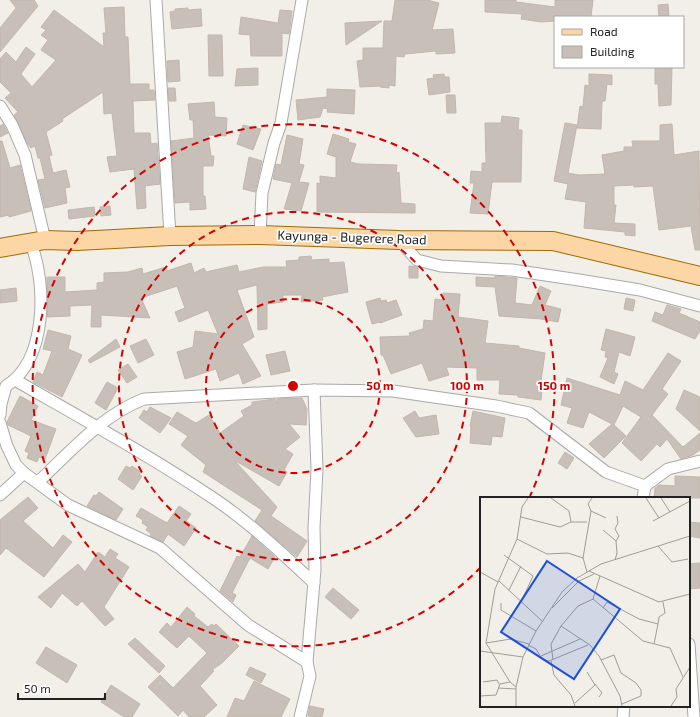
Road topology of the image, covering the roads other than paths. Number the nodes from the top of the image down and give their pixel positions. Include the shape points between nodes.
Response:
1 (156, 0) edge
2 (305, 1) edge
3 (0, 106) edge
4 (260, 235) junction
5 (170, 236) junction
6 (399, 240) junction
7 (38, 242) junction
8 (0, 248) edge
9 (700, 276) edge
10 (700, 306) edge
11 (15, 380) junction
12 (314, 390) junction
13 (0, 415) edge
14 (0, 423) edge
15 (97, 427) junction
16 (700, 461) edge
17 (24, 473) junction
18 (38, 482) junction
19 (645, 486) junction
20 (0, 494) edge
21 (643, 497) edge
22 (314, 583) junction
23 (690, 659) edge
24 (307, 662) junction
25 (624, 707) edge
26 (300, 717) edge
27 (623, 717) edge
28 (694, 717) edge

1 - 5 street
2 - 4 street via 281,123 262,193
3 - 7 street via 12,125 25,155
4 - 5 main road, Kayunga - Bugerere Road
4 - 6 main road, Kayunga - Bugerere Road
5 - 7 main road, Kayunga - Bugerere Road
6 - 9 main road, Kayunga - Bugerere Road via 553,241
6 - 10 street via 417,260 441,266 512,270 579,280 640,290
7 - 8 main road, Kayunga - Bugerere Road
7 - 11 street via 40,321 36,345
11 - 13 street via 6,386
11 - 15 street
12 - 15 street via 144,399
12 - 19 street via 393,391 529,413 606,472
12 - 22 street via 317,469
14 - 17 street via 16,465
15 - 18 street
15 - 22 street via 217,501 272,544
16 - 19 street via 668,469
17 - 18 street
17 - 20 street
18 - 24 street via 68,505 160,548 248,625
19 - 21 street
22 - 24 street
23 - 28 street
24 - 26 street via 310,676
25 - 27 street

